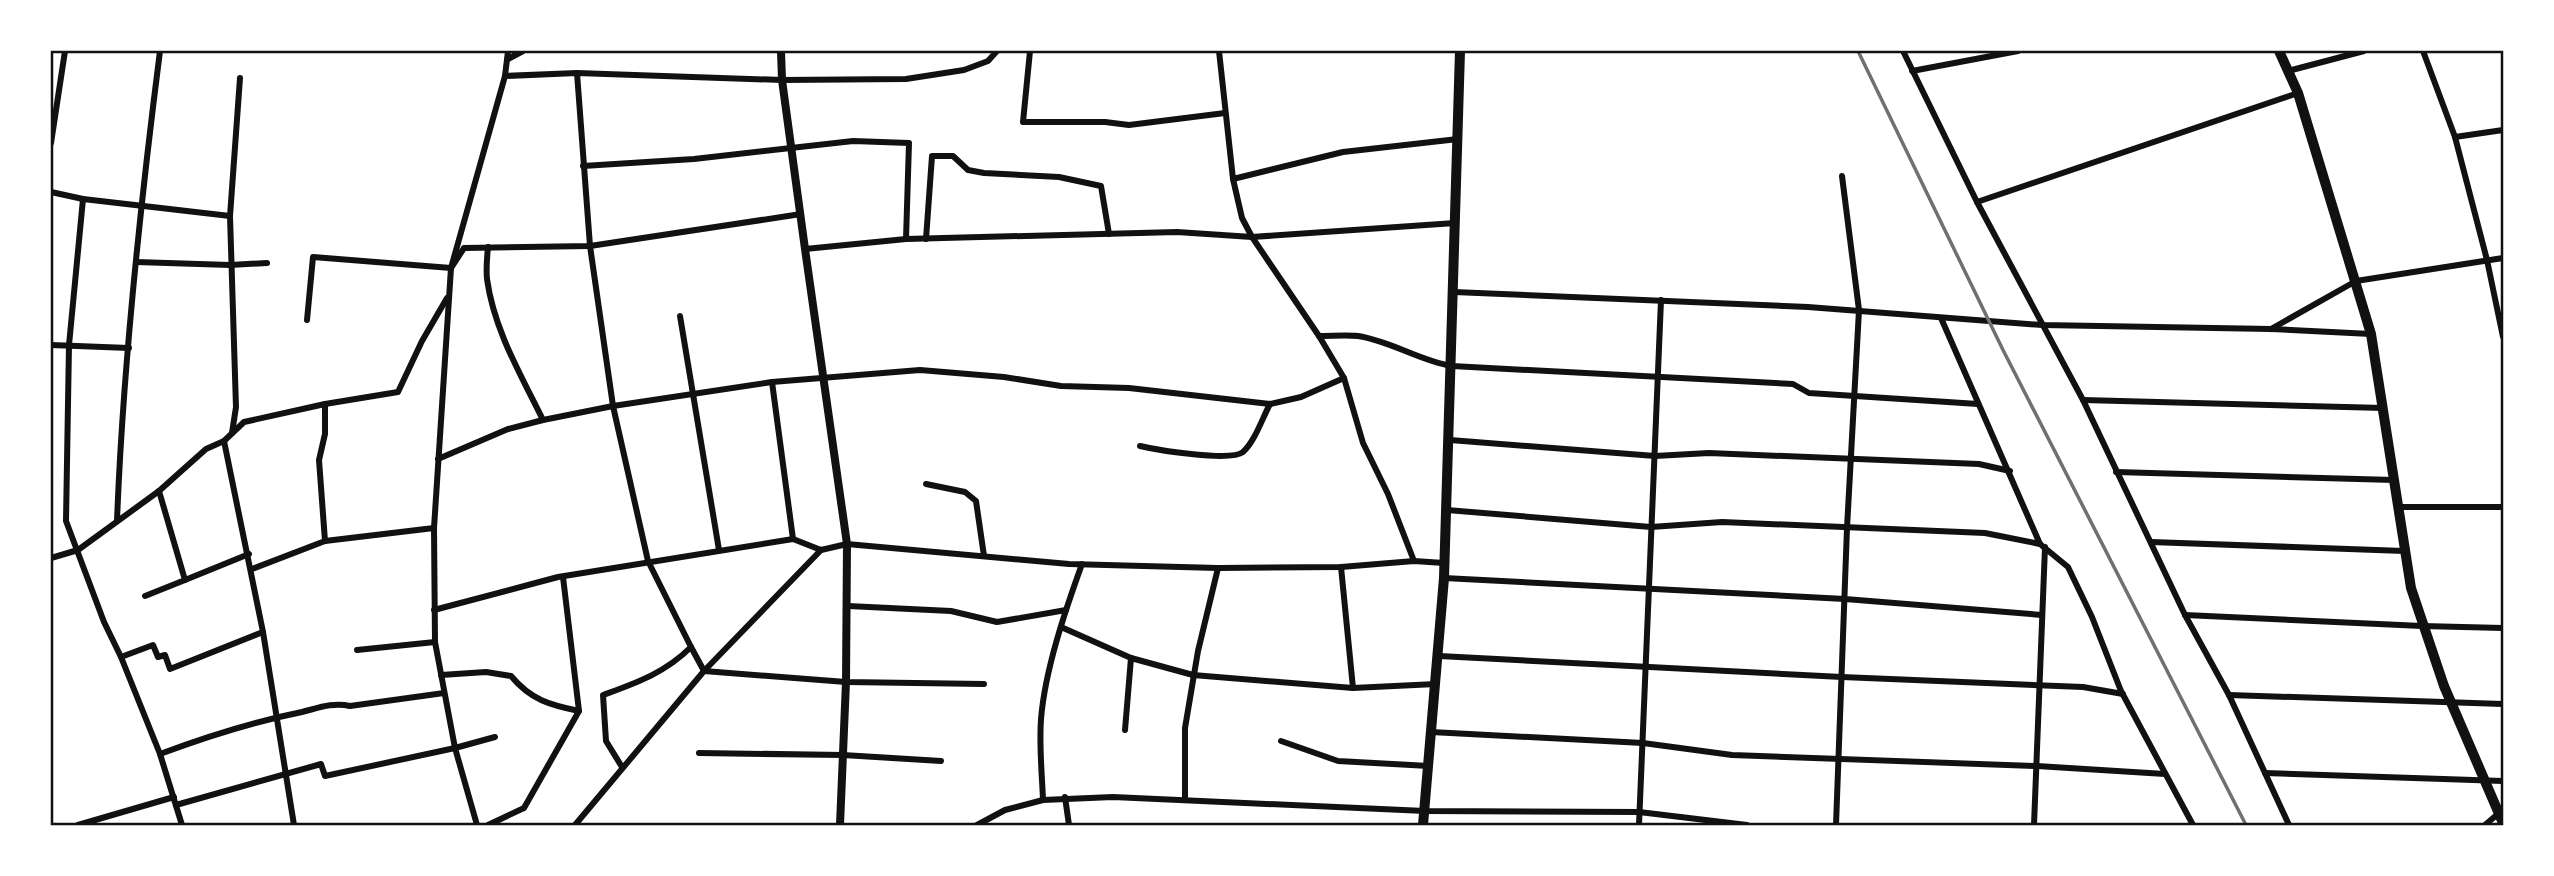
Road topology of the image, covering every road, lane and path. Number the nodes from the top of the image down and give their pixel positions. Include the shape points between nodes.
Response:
1 (65, 51) edge
2 (160, 51) edge
3 (523, 51) edge
4 (781, 51) edge
5 (997, 51) edge
6 (1030, 51) edge
7 (1219, 51) edge
8 (1460, 51) edge
9 (1903, 51) edge
10 (2018, 51) edge
11 (2279, 51) edge
12 (2364, 51) edge
13 (2423, 51) edge
14 (508, 55) edge
15 (1912, 71) junction
16 (2288, 71) junction
17 (577, 73) junction
18 (505, 76) junction
19 (240, 78) dead end
20 (782, 80) junction
21 (2298, 93) junction
22 (1225, 113) junction
23 (2503, 130) edge
24 (2455, 137) junction
25 (1458, 139) junction
26 (51, 143) edge
27 (793, 148) junction
28 (583, 166) junction
29 (1842, 176) dead end
30 (1233, 179) junction
31 (51, 192) edge
32 (83, 199) junction
33 (1977, 202) junction
34 (141, 206) junction
35 (801, 214) junction
36 (230, 216) junction
37 (1455, 223) junction
38 (1109, 234) junction
39 (1252, 237) junction
40 (906, 239) junction
41 (926, 239) junction
42 (590, 246) junction
43 (488, 247) junction
44 (805, 248) junction
45 (2503, 258) edge
46 (2487, 260) junction
47 (135, 262) junction
48 (267, 263) dead end
49 (230, 265) junction
50 (451, 268) junction
51 (2356, 281) junction
52 (1454, 292) junction
53 (448, 296) junction
54 (1661, 300) junction
55 (1859, 310) junction
56 (680, 316) dead end
57 (1941, 318) junction
58 (307, 320) dead end
59 (2042, 325) junction
60 (2271, 329) junction
61 (2371, 334) junction
62 (1319, 336) junction
63 (2503, 337) edge
64 (51, 345) edge
65 (69, 345) junction
66 (129, 348) junction
67 (1452, 366) junction
68 (1344, 378) junction
69 (823, 379) junction
70 (1657, 379) junction
71 (772, 382) junction
72 (692, 395) junction
73 (1853, 397) junction
74 (2082, 400) junction
75 (325, 404) junction
76 (1270, 404) junction
77 (1978, 404) junction
78 (613, 407) junction
79 (2384, 408) junction
80 (543, 420) junction
81 (232, 433) junction
82 (1450, 440) junction
83 (224, 441) junction
84 (1140, 446) dead end
85 (1655, 456) junction
86 (438, 459) junction
87 (1853, 459) junction
88 (2010, 471) junction
89 (2116, 471) junction
90 (2394, 480) junction
91 (926, 484) dead end
92 (159, 491) junction
93 (2398, 507) junction
94 (2503, 508) edge
95 (1447, 510) junction
96 (117, 521) junction
97 (1651, 527) junction
98 (434, 528) junction
99 (1847, 528) junction
100 (793, 539) junction
101 (325, 541) junction
102 (2151, 541) junction
103 (847, 544) junction
104 (2043, 545) junction
105 (78, 550) junction
106 (719, 550) junction
107 (821, 550) junction
108 (2404, 551) junction
109 (248, 554) junction
110 (984, 556) junction
111 (51, 558) edge
112 (648, 561) junction
113 (1414, 561) junction
114 (1444, 563) junction
115 (1082, 564) junction
116 (1341, 567) junction
117 (1218, 568) junction
118 (252, 569) junction
119 (563, 577) junction
120 (1444, 579) junction
121 (184, 580) junction
122 (1649, 589) junction
123 (145, 596) dead end
124 (1845, 599) junction
125 (848, 606) junction
126 (434, 610) junction
127 (1066, 610) junction
128 (2042, 615) junction
129 (2185, 615) junction
130 (2422, 626) junction
131 (1061, 628) junction
132 (2503, 628) edge
133 (263, 632) junction
134 (435, 642) junction
135 (691, 647) junction
136 (357, 650) dead end
137 (1439, 656) junction
138 (121, 657) junction
139 (1131, 658) junction
140 (1645, 667) junction
141 (705, 671) junction
142 (1193, 675) junction
143 (441, 676) junction
144 (1842, 677) junction
145 (846, 682) junction
146 (984, 684) dead end
147 (1436, 684) junction
148 (2038, 686) junction
149 (1353, 688) junction
150 (444, 693) junction
151 (2123, 694) junction
152 (2229, 695) junction
153 (2452, 704) junction
154 (2503, 704) edge
155 (579, 711) junction
156 (276, 717) junction
157 (1125, 730) dead end
158 (1431, 732) junction
159 (495, 737) dead end
160 (1281, 741) dead end
161 (1643, 743) junction
162 (455, 748) junction
163 (699, 752) dead end
164 (160, 754) junction
165 (843, 755) junction
166 (1839, 759) junction
167 (941, 761) dead end
168 (1429, 765) junction
169 (2037, 766) junction
170 (622, 767) junction
171 (2265, 773) junction
172 (286, 774) junction
173 (2165, 774) junction
174 (2487, 781) junction
175 (2503, 781) edge
176 (174, 797) junction
177 (1065, 797) junction
178 (1043, 800) junction
179 (1185, 800) junction
180 (176, 805) junction
181 (1425, 811) junction
182 (1639, 812) junction
183 (2501, 818) edge
184 (78, 825) edge
185 (182, 825) edge
186 (294, 825) edge
187 (477, 825) edge
188 (488, 825) edge
189 (575, 825) edge
190 (840, 825) edge
191 (977, 825) edge
192 (1069, 825) edge
193 (1423, 825) edge
194 (1639, 825) edge
195 (1747, 825) edge
196 (1836, 825) edge
197 (2034, 825) edge
198 (2193, 825) edge
199 (2289, 825) edge
200 (2485, 825) edge

1 - 26 street
2 - 34 street
3 - 14 street
4 - 20 street
5 - 20 street via 988,61 964,70 906,79
6 - 22 street via 1023,122 1129,125
7 - 22 street
8 - 25 main road
9 - 15 street
10 - 15 street
11 - 16 main road
12 - 16 street
13 - 24 street
14 - 18 street
15 - 33 street
16 - 21 main road
17 - 18 street
17 - 20 street
17 - 28 street
18 - 50 street
19 - 36 street
20 - 27 street
21 - 33 street
21 - 51 main road
22 - 30 street
23 - 24 street
24 - 46 street
25 - 30 street via 1343,152
25 - 37 main road
27 - 28 street
27 - 35 street
27 - 40 street via 853,141 909,143
28 - 42 street
29 - 55 street
30 - 39 street via 1242,218
31 - 32 street
32 - 34 street
32 - 65 street
33 - 59 street
34 - 36 street
34 - 47 street
35 - 42 street
35 - 44 street
36 - 49 street
37 - 39 street
37 - 52 main road
38 - 39 street
38 - 41 street
38 - 41 street via 1101,186 1059,177 984,173 968,170 953,156 932,156
39 - 62 street
40 - 41 street
40 - 44 street
42 - 43 street
42 - 78 street
43 - 50 street via 464,248
43 - 80 street via 487,278 496,318
44 - 69 street
45 - 46 street
46 - 51 street
46 - 63 street
47 - 49 street
47 - 66 street
48 - 49 street
49 - 81 street via 236,407
50 - 53 street
50 - 58 street via 313,257
51 - 60 street
51 - 61 main road
52 - 54 street
52 - 67 main road
53 - 75 street via 398,392
53 - 86 street
54 - 55 street
54 - 70 street
55 - 57 street
55 - 73 street
56 - 72 street
57 - 59 street
57 - 77 street
59 - 60 street
59 - 74 street
60 - 61 street
61 - 79 main road
62 - 67 street via 1357,336
62 - 68 street
64 - 65 street
65 - 66 street
65 - 105 street via 66,521
66 - 96 street
67 - 70 street
67 - 82 main road
68 - 76 street via 1301,397
68 - 113 street via 1363,443
69 - 71 street
69 - 76 street via 920,370
69 - 103 street
70 - 73 street via 1793,384 1809,393
70 - 85 street
71 - 72 street
71 - 100 street
72 - 78 street
72 - 106 street
73 - 77 street
73 - 87 street
74 - 79 street
74 - 89 street
75 - 81 street via 244,422
75 - 101 street via 325,434 318,460
76 - 84 street via 1248,445 1236,456
77 - 88 street
78 - 80 street
78 - 112 street
79 - 90 main road
80 - 86 street via 508,429
81 - 83 street
82 - 85 street
82 - 95 main road
83 - 92 street via 206,449
83 - 109 street
85 - 87 street via 1709,453
85 - 97 street
86 - 98 street
87 - 88 street via 1979,464
87 - 99 street
88 - 104 street
89 - 90 street
89 - 102 street
90 - 93 main road
91 - 110 street via 965,492 976,501
92 - 96 street
92 - 121 street
93 - 94 street
93 - 108 main road
95 - 97 street
95 - 114 main road
96 - 105 street
97 - 99 street via 1722,522
97 - 122 street
98 - 101 street
98 - 126 street
99 - 104 street via 1984,533
99 - 124 street
100 - 106 street
100 - 107 street
101 - 118 street
102 - 108 street
102 - 129 street
103 - 107 street
103 - 110 street
103 - 125 street
104 - 128 street
104 - 151 street via 2068,567
105 - 111 street
105 - 138 street
106 - 112 street
107 - 141 street
108 - 130 main road
109 - 118 street
109 - 121 street
110 - 115 street
112 - 119 street
112 - 135 street
113 - 114 street
113 - 116 street
114 - 120 main road
115 - 117 street
115 - 127 street
116 - 117 street
116 - 149 street
117 - 142 street
118 - 133 street
119 - 126 street
119 - 155 street
120 - 122 street
120 - 137 main road
121 - 123 street
122 - 124 street
122 - 140 street
124 - 128 street
124 - 144 street
125 - 127 street via 951,611 997,622
125 - 145 street
126 - 134 street
127 - 131 street
128 - 148 street
129 - 130 street
129 - 152 street
130 - 132 street
130 - 153 main road
131 - 139 street
131 - 178 street via 1043,700
133 - 138 street via 170,669 165,655 158,657 153,645
133 - 156 street
134 - 136 street
134 - 143 street
135 - 141 street
135 - 170 street via 645,680 603,695 606,741
137 - 140 street
137 - 147 main road
138 - 164 street
139 - 142 street
139 - 157 street
140 - 144 street
140 - 161 street
141 - 145 street
141 - 170 street
142 - 149 street
142 - 179 street via 1185,729
143 - 150 street
143 - 155 street via 485,672 511,676 521,688 550,705
144 - 148 street
144 - 166 street
145 - 146 street
145 - 165 street
147 - 149 street
147 - 158 main road
148 - 151 street
148 - 169 street
150 - 156 street via 350,706 339,703
150 - 162 street
151 - 173 street
152 - 153 street
152 - 171 street
153 - 154 street
153 - 174 main road
155 - 188 street via 524,808
156 - 164 street
156 - 172 street
158 - 161 street
158 - 168 main road
159 - 162 street
160 - 168 street via 1338,761
161 - 166 street via 1732,755
161 - 182 street
162 - 172 street via 325,776 321,765
162 - 187 street
163 - 165 street
164 - 176 street
165 - 167 street
165 - 190 street
166 - 169 street
166 - 196 street
168 - 181 main road
169 - 173 street
169 - 197 street
170 - 189 street
171 - 174 street
171 - 199 street
172 - 180 street
172 - 186 street
173 - 198 street
174 - 175 street
174 - 183 main road
176 - 180 street
176 - 184 street
177 - 178 street
177 - 179 street
177 - 192 street
178 - 191 street via 1005,810
179 - 181 street
180 - 185 street
181 - 182 street
181 - 193 main road
182 - 194 street
182 - 195 street
183 - 200 street

